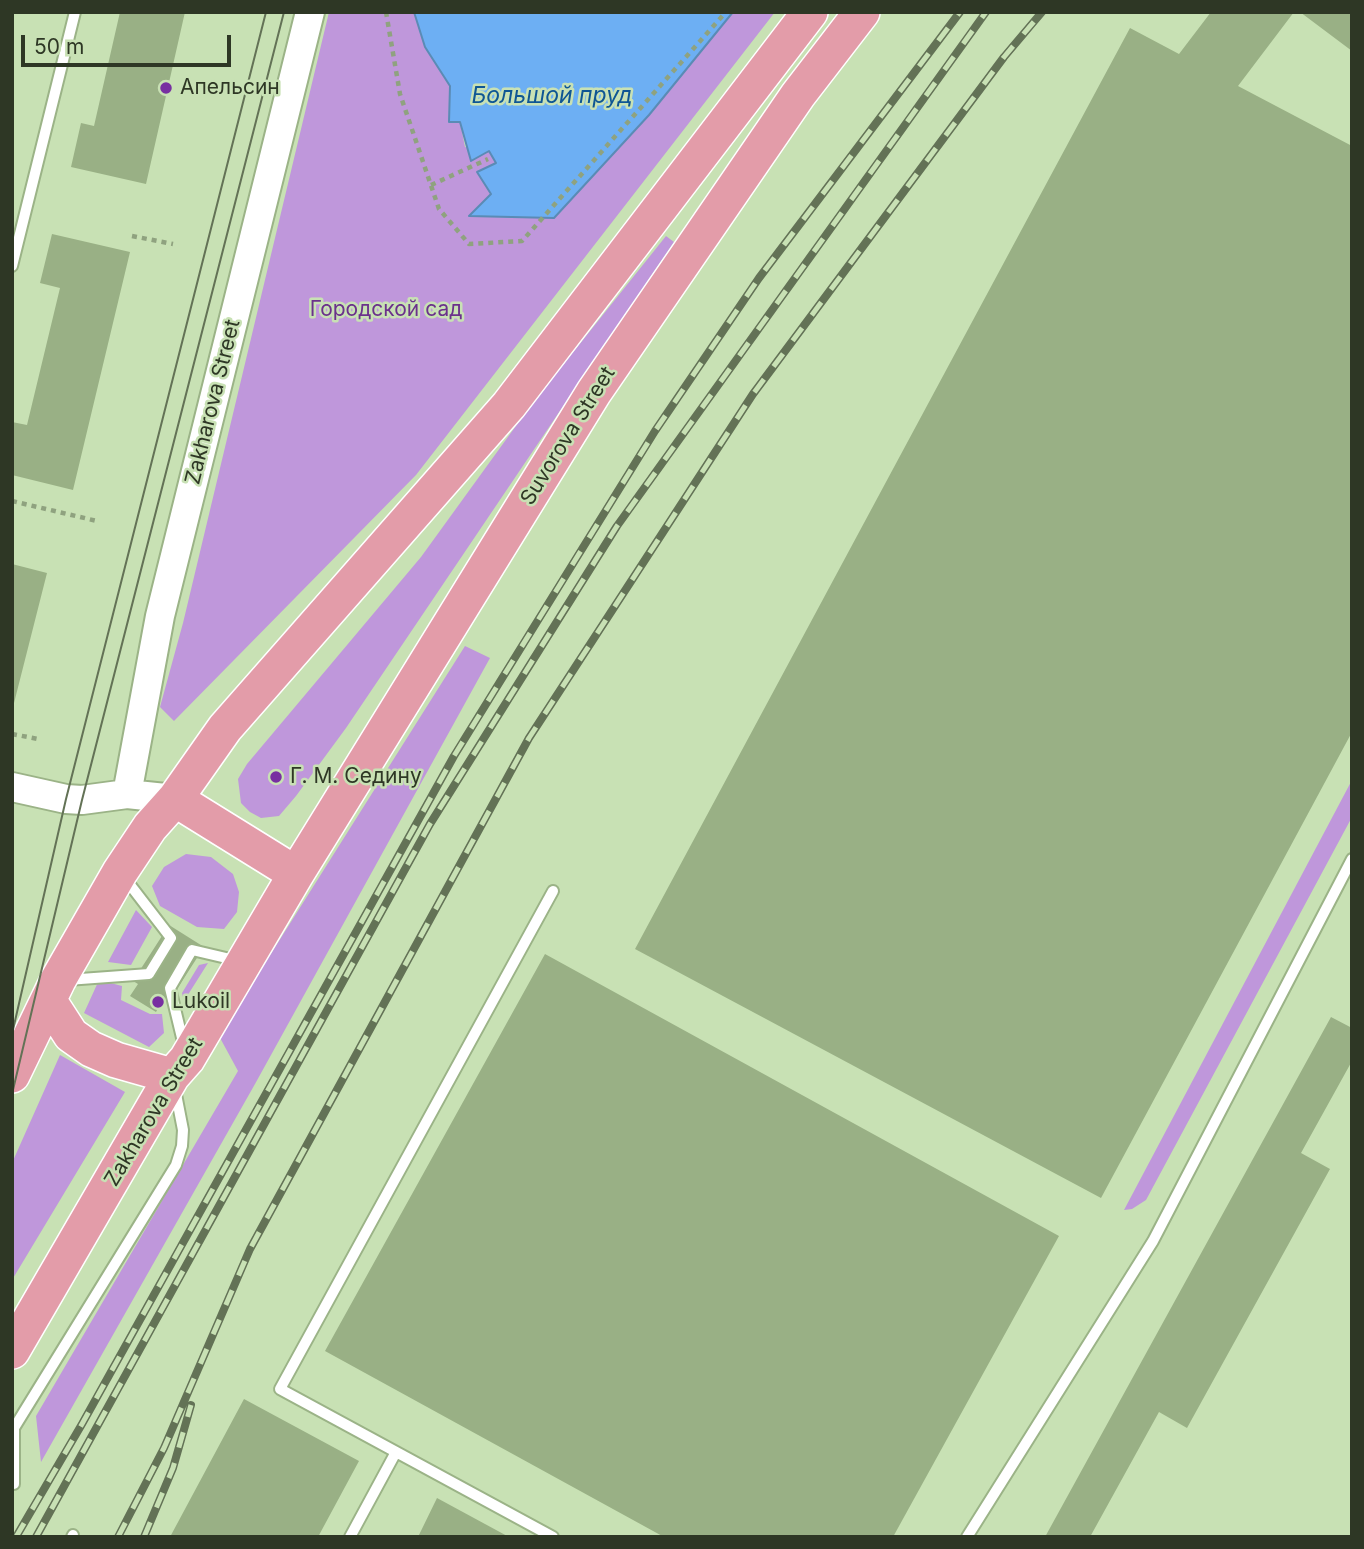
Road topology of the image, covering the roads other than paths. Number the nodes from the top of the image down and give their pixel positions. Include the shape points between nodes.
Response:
1 (75, 12) edge
2 (310, 12) edge
3 (810, 12) edge
4 (862, 12) edge
5 (14, 253) edge
6 (12, 266) edge
7 (12, 787) edge
8 (127, 794) junction
9 (175, 799) junction
10 (1352, 859) edge
11 (120, 872) junction
12 (296, 874) junction
13 (552, 891) dead end
14 (243, 962) junction
15 (53, 991) junction
16 (179, 1067) junction
17 (12, 1075) edge
18 (12, 1351) edge
19 (396, 1452) junction
20 (14, 1485) edge
21 (350, 1537) edge
22 (553, 1537) edge
23 (967, 1537) edge

1 - 5 lane
2 - 8 street, Zakharova Street via 160,616
3 - 9 main road via 509,405 225,729
4 - 12 main road, Suvorova Street via 798,95 594,392
5 - 6 lane
7 - 8 street via 74,799
8 - 9 street
9 - 11 main road
9 - 12 main road
10 - 23 lane via 1153,1241
11 - 15 main road
11 - 15 lane via 171,938 149,974
12 - 14 main road, Zakharova Street
13 - 19 lane via 280,1389
14 - 16 main road, Zakharova Street
14 - 16 lane via 192,950 170,988
15 - 16 main road via 71,1035 91,1049 116,1060
15 - 17 main road
16 - 18 main road, Zakharova Street
16 - 20 lane via 183,1130 176,1165 14,1428
19 - 21 lane
19 - 22 lane

